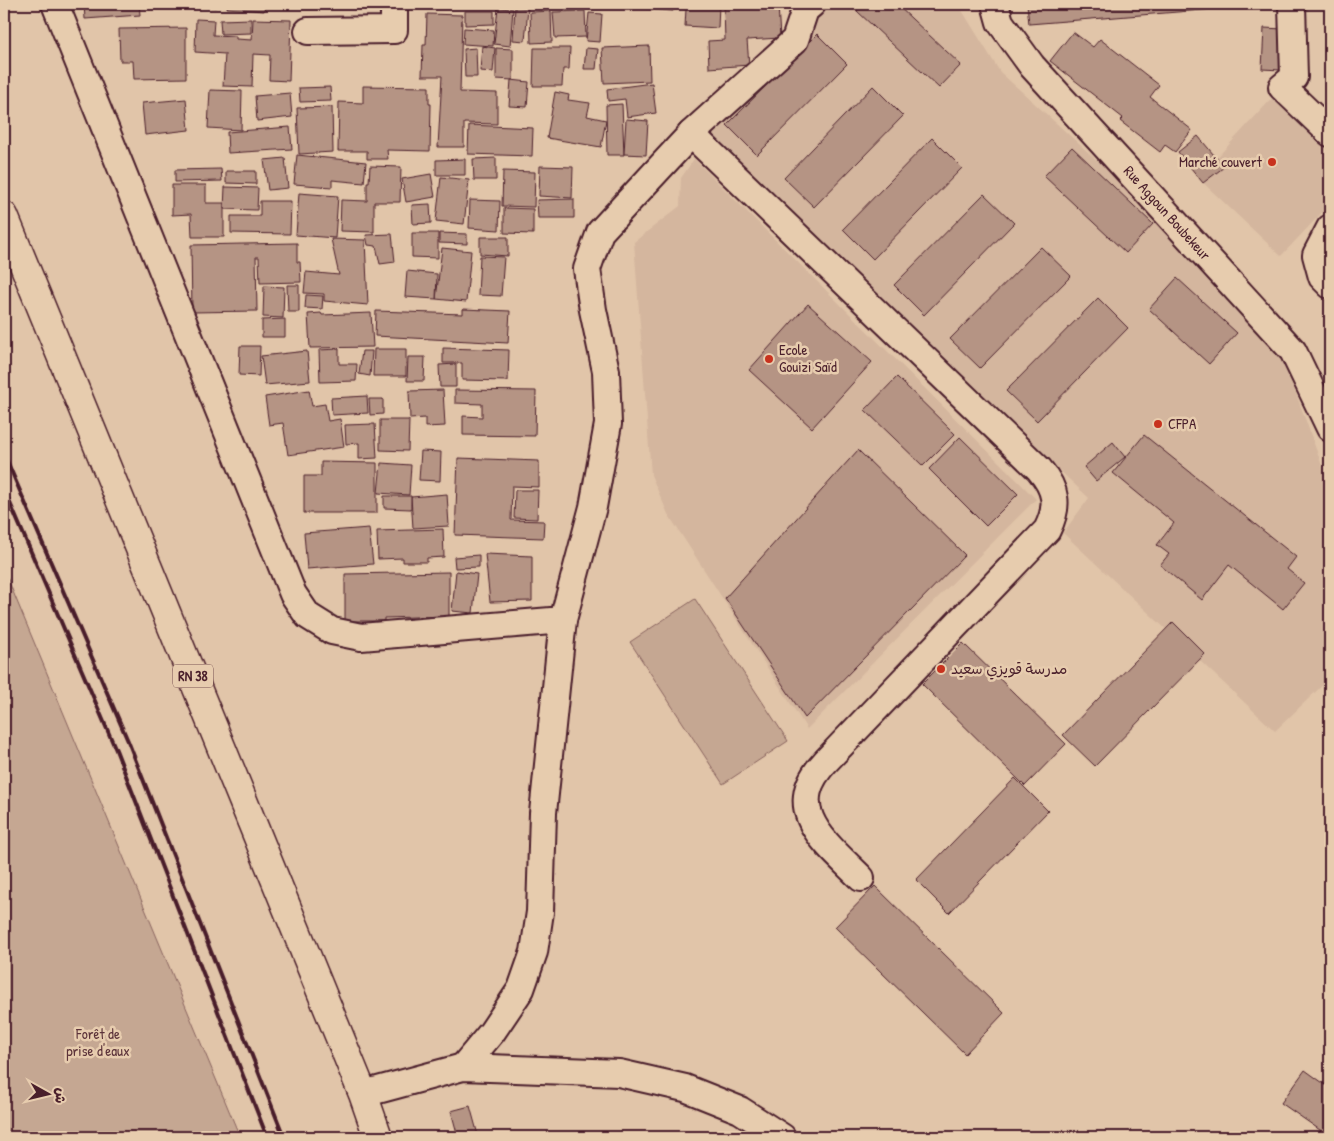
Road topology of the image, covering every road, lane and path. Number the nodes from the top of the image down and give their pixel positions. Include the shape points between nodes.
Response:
1 (56, 4) edge
2 (394, 4) edge
3 (812, 4) edge
4 (996, 4) edge
5 (1292, 4) edge
6 (308, 31) dead end
7 (1330, 133) edge
8 (691, 134) junction
9 (4, 216) edge
10 (1330, 228) edge
11 (1330, 285) edge
12 (1330, 428) edge
13 (563, 620) junction
14 (861, 878) dead end
15 (463, 1067) junction
16 (363, 1094) junction
17 (378, 1137) edge
18 (782, 1137) edge

1 - 13 street via 293,594 308,616 332,631 361,638
2 - 6 street via 394,30
3 - 8 street via 805,10 795,40
4 - 12 street, Rue Aggoun Boubekeur via 1000,22 1032,66 1293,351
5 - 7 street via 1294,77 1282,87
8 - 13 street via 600,232 587,269 606,371 608,424 594,507
8 - 14 street via 1038,470 1048,480 1053,492 1053,518 1047,530 816,771 809,784 807,812 813,826
9 - 16 main road, RN 38
10 - 11 street via 1316,255 1322,278
13 - 15 street via 543,813 540,912 534,952 521,989
15 - 16 street
15 - 18 street via 619,1073 685,1088 740,1110
16 - 17 main road, RN 38

